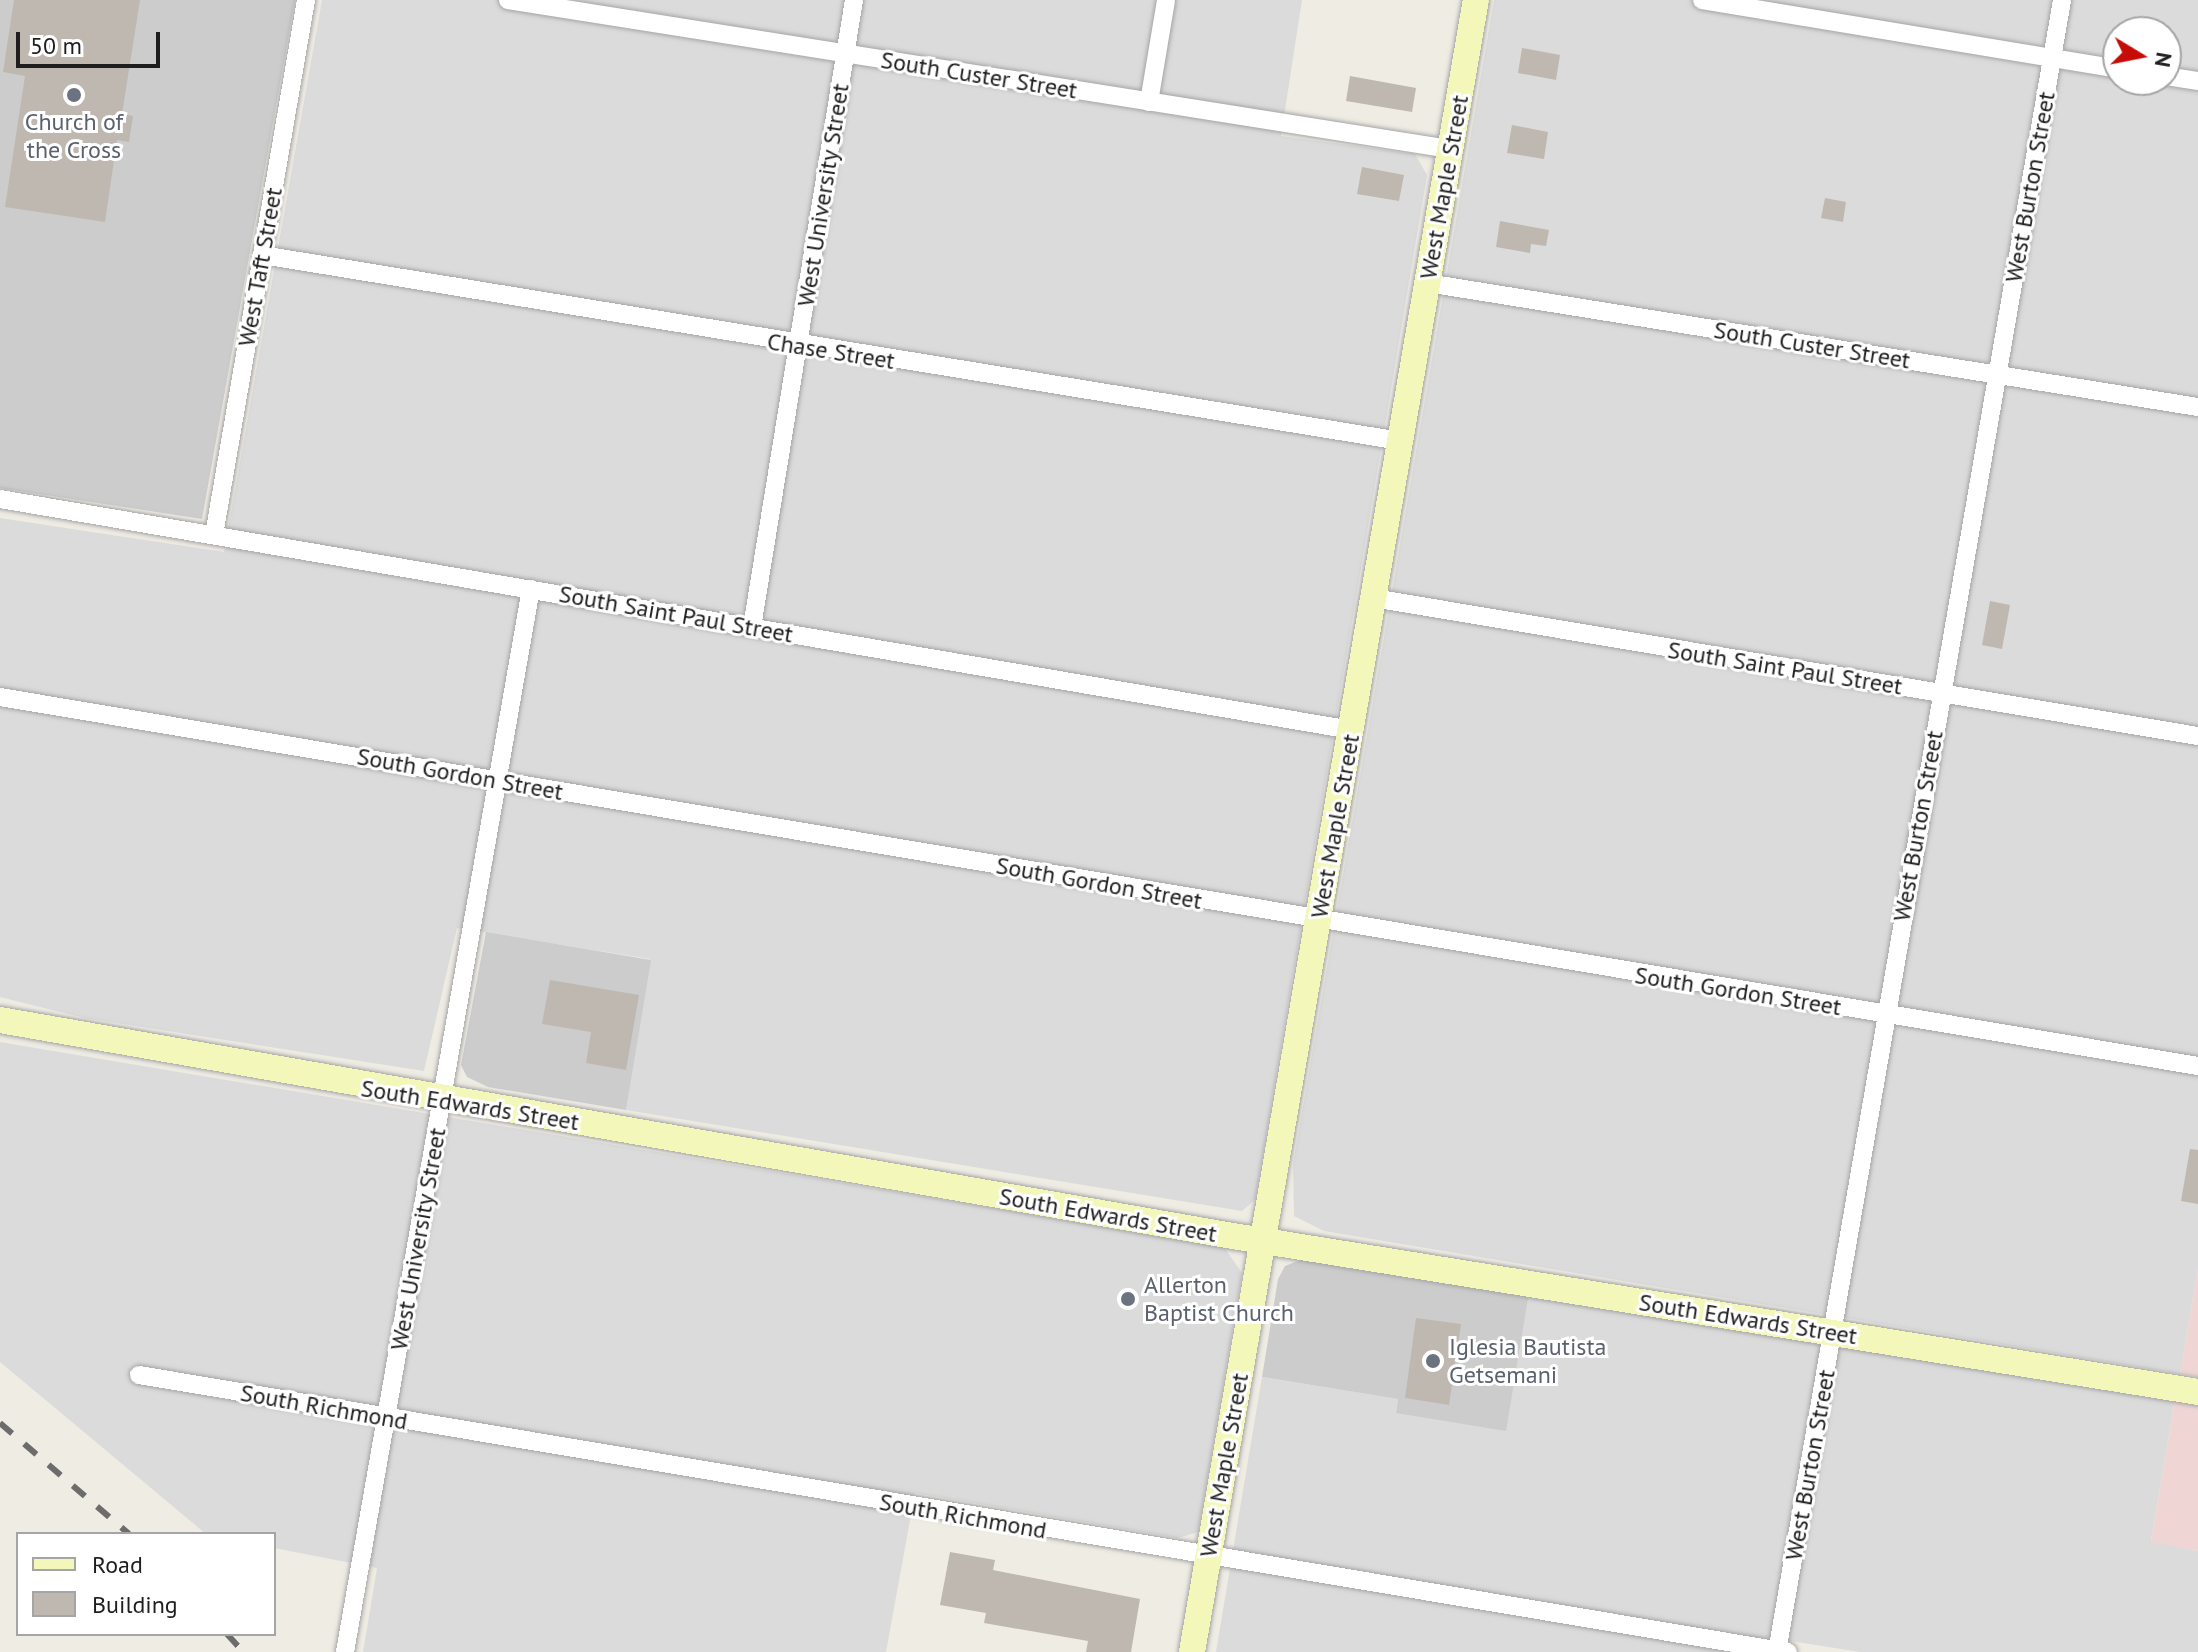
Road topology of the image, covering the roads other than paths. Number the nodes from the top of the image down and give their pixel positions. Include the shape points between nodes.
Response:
1 (306, 0) edge
2 (508, 0) edge
3 (854, 0) edge
4 (1166, 0) edge
5 (1476, 0) edge
6 (1702, 0) edge
7 (2062, 0) edge
8 (845, 54) junction
9 (2052, 58) junction
10 (2102, 66) edge
11 (1149, 102) junction
12 (1450, 149) junction
13 (262, 255) junction
14 (1427, 283) junction
15 (799, 346) junction
16 (1997, 375) junction
17 (2198, 407) edge
18 (1400, 441) junction
19 (0, 499) edge
20 (214, 535) junction
21 (531, 589) junction
22 (1373, 598) junction
23 (752, 627) junction
24 (1940, 694) junction
25 (0, 697) edge
26 (1351, 730) junction
27 (2198, 736) edge
28 (496, 780) junction
29 (1318, 921) junction
30 (1885, 1015) junction
31 (7, 1025) edge
32 (2198, 1066) edge
33 (441, 1100) junction
34 (1263, 1241) junction
35 (1833, 1332) junction
36 (139, 1375) dead end
37 (2198, 1392) edge
38 (387, 1418) junction
39 (1208, 1557) junction
40 (1781, 1651) edge
41 (345, 1652) edge
42 (1192, 1652) edge

1 - 13 street, West Taft Street
2 - 8 street, South Custer Street
3 - 8 street, West University Street
4 - 11 street
5 - 12 street, West Maple Street
6 - 9 street
7 - 9 street, West Burton Street
8 - 11 street, South Custer Street
8 - 15 street, West University Street
9 - 10 street
9 - 16 street, West Burton Street
11 - 12 street, South Custer Street
12 - 14 street, West Maple Street
13 - 15 street, Chase Street
13 - 20 street, West Taft Street
14 - 16 street, South Custer Street
14 - 18 street, West Maple Street
15 - 18 street, Chase Street
15 - 23 street, West University Street
16 - 17 street, South Custer Street
16 - 24 street, West Burton Street
18 - 22 street, West Maple Street
19 - 20 street, South Saint Paul Street
20 - 21 street, South Saint Paul Street
21 - 23 street, South Saint Paul Street
21 - 28 street, West University Street
22 - 24 street, South Saint Paul Street
22 - 26 street, West Maple Street
23 - 26 street, South Saint Paul Street
24 - 27 street, South Saint Paul Street
24 - 30 street, West Burton Street
25 - 28 street, South Gordon Street
26 - 29 street, West Maple Street
28 - 29 street, South Gordon Street
28 - 33 street, West University Street
29 - 30 street, South Gordon Street
29 - 34 street, West Maple Street
30 - 32 street, South Gordon Street
30 - 35 street, West Burton Street
31 - 33 street, South Edwards Street
33 - 34 street, South Edwards Street
33 - 38 street, West University Street
34 - 35 street, South Edwards Street
34 - 39 street, West Maple Street
35 - 37 street, South Edwards Street
35 - 40 street, West Burton Street
36 - 38 street, South Richmond
38 - 39 street, South Richmond
38 - 41 street, West University Street
39 - 40 street, South Richmond
39 - 42 street, West Maple Street

